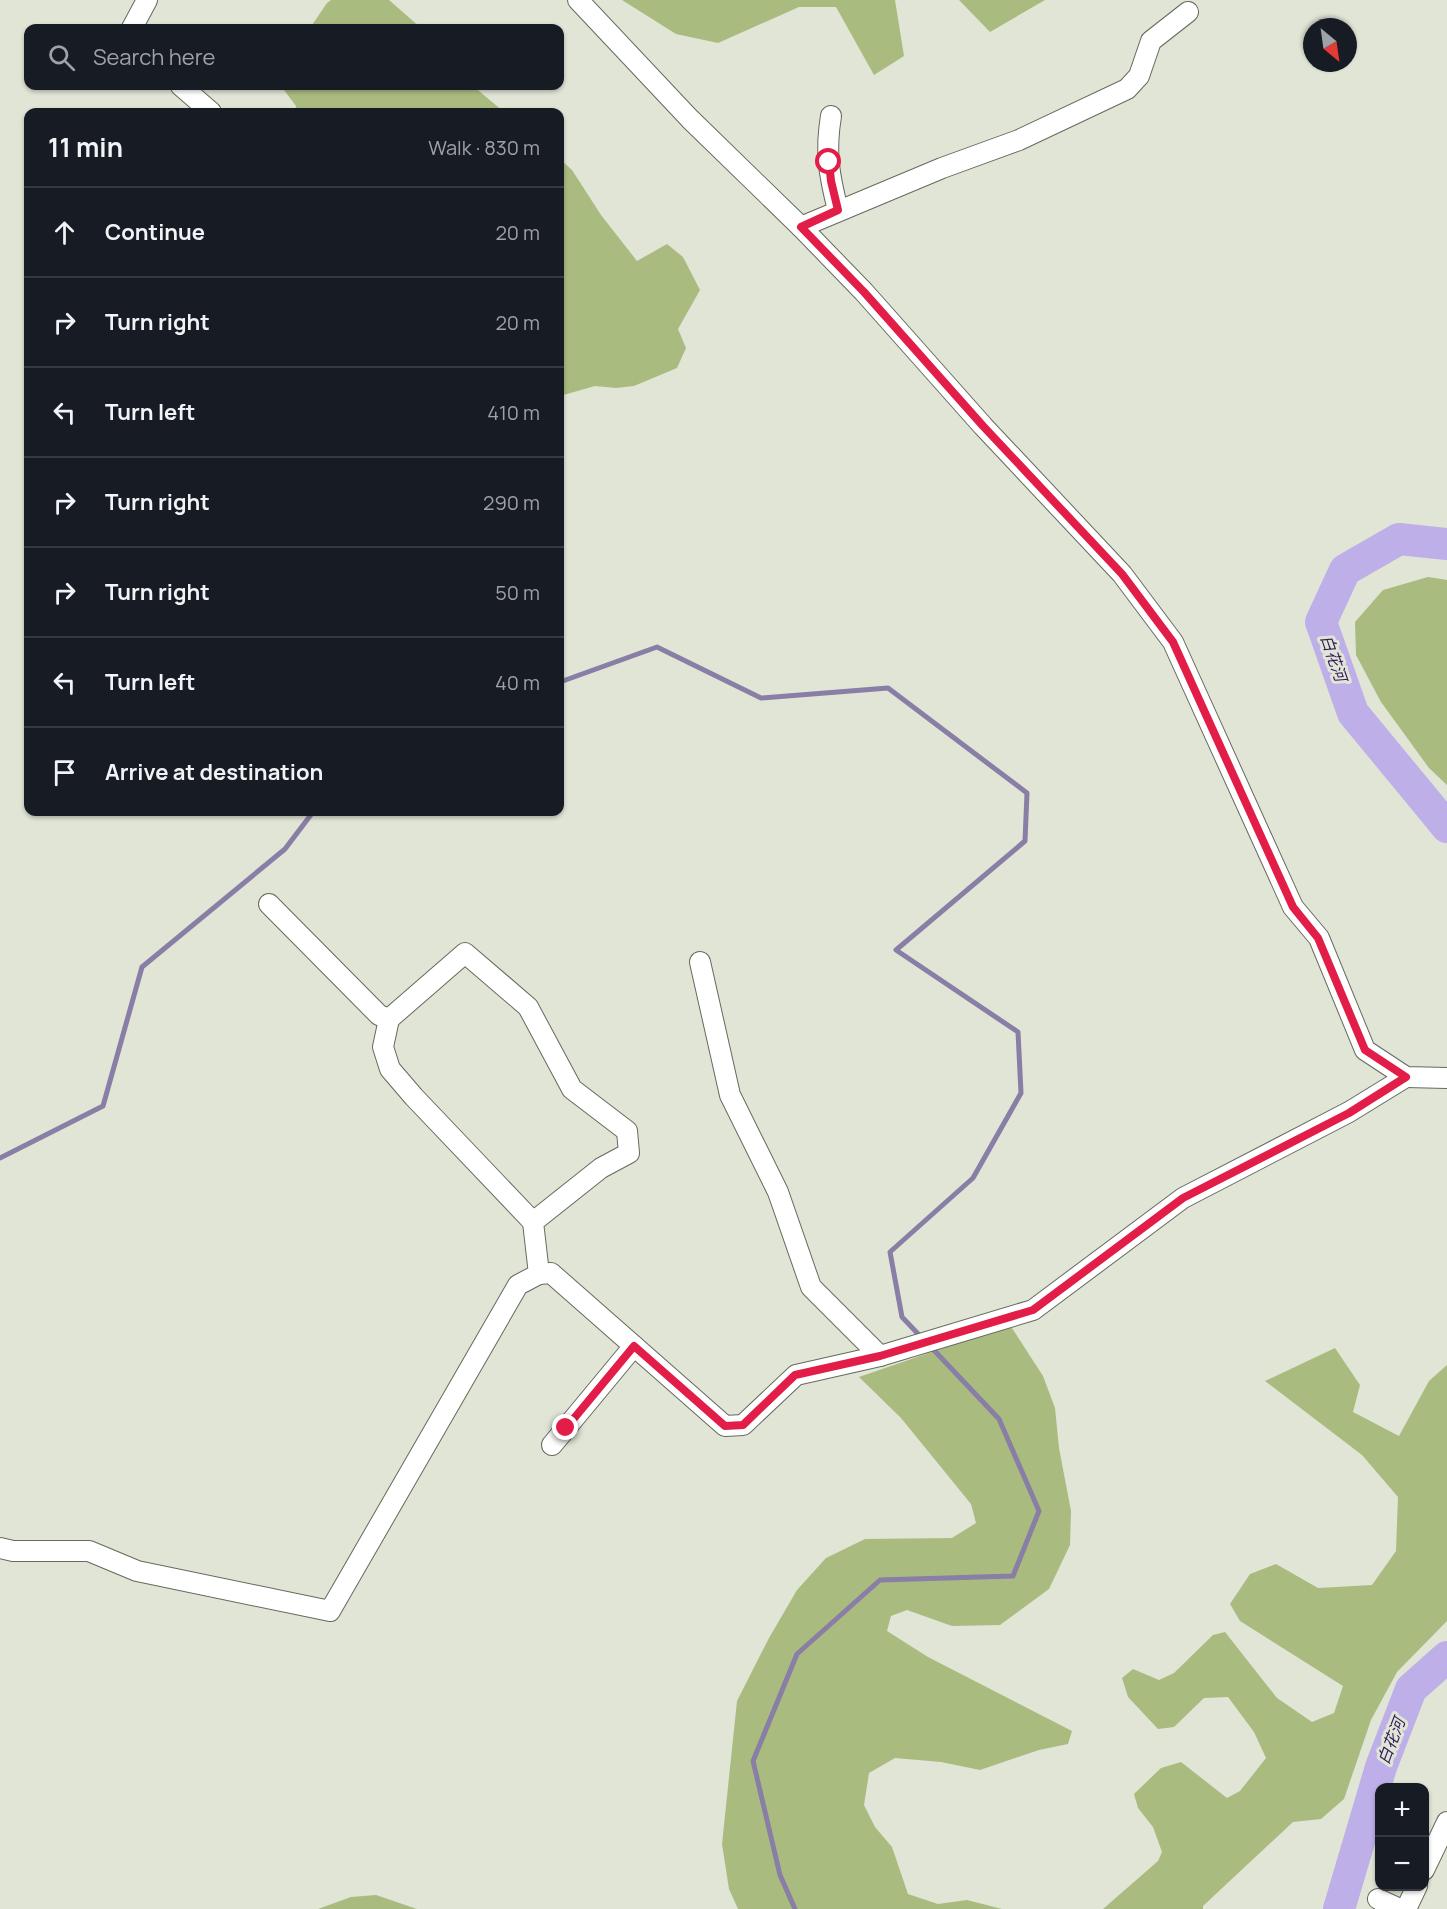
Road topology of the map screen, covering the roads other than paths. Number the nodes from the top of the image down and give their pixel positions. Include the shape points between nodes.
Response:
1 (147, 0) edge
2 (578, 0) edge
3 (1188, 12) dead end
4 (134, 24) edge
5 (186, 90) edge
6 (206, 108) edge
7 (831, 116) dead end
8 (838, 210) junction
9 (801, 227) junction
10 (269, 904) dead end
11 (700, 962) dead end
12 (389, 1019) junction
13 (1406, 1077) junction
14 (1447, 1078) edge
15 (533, 1222) junction
16 (539, 1274) junction
17 (634, 1346) junction
18 (880, 1356) junction
19 (552, 1445) dead end
20 (0, 1548) edge
21 (1447, 1822) edge
22 (1429, 1861) edge
23 (1415, 1891) edge
24 (1378, 1899) dead end
25 (1400, 1909) edge
26 (1406, 1909) edge

1 - 4 street
2 - 9 street via 690,119
3 - 8 street via 1151,41 1139,76 1127,89 1019,140
5 - 6 street
7 - 8 street via 827,143
8 - 9 street
9 - 13 street via 1122,574 1173,642 1293,907 1318,938 1365,1050
10 - 12 street via 379,1015
11 - 18 street via 730,1095 778,1192 812,1287
12 - 15 street via 383,1047 390,1069
12 - 15 street via 465,954 528,1007 572,1089 627,1131 629,1153 600,1168
13 - 14 street
13 - 18 street via 1349,1113 1183,1198 1033,1310
15 - 16 street
16 - 17 street via 551,1273
16 - 20 street via 518,1285 330,1611 137,1571 89,1551
17 - 18 street via 725,1426 743,1425 795,1375
17 - 19 street
21 - 22 street
23 - 26 street
24 - 25 street

